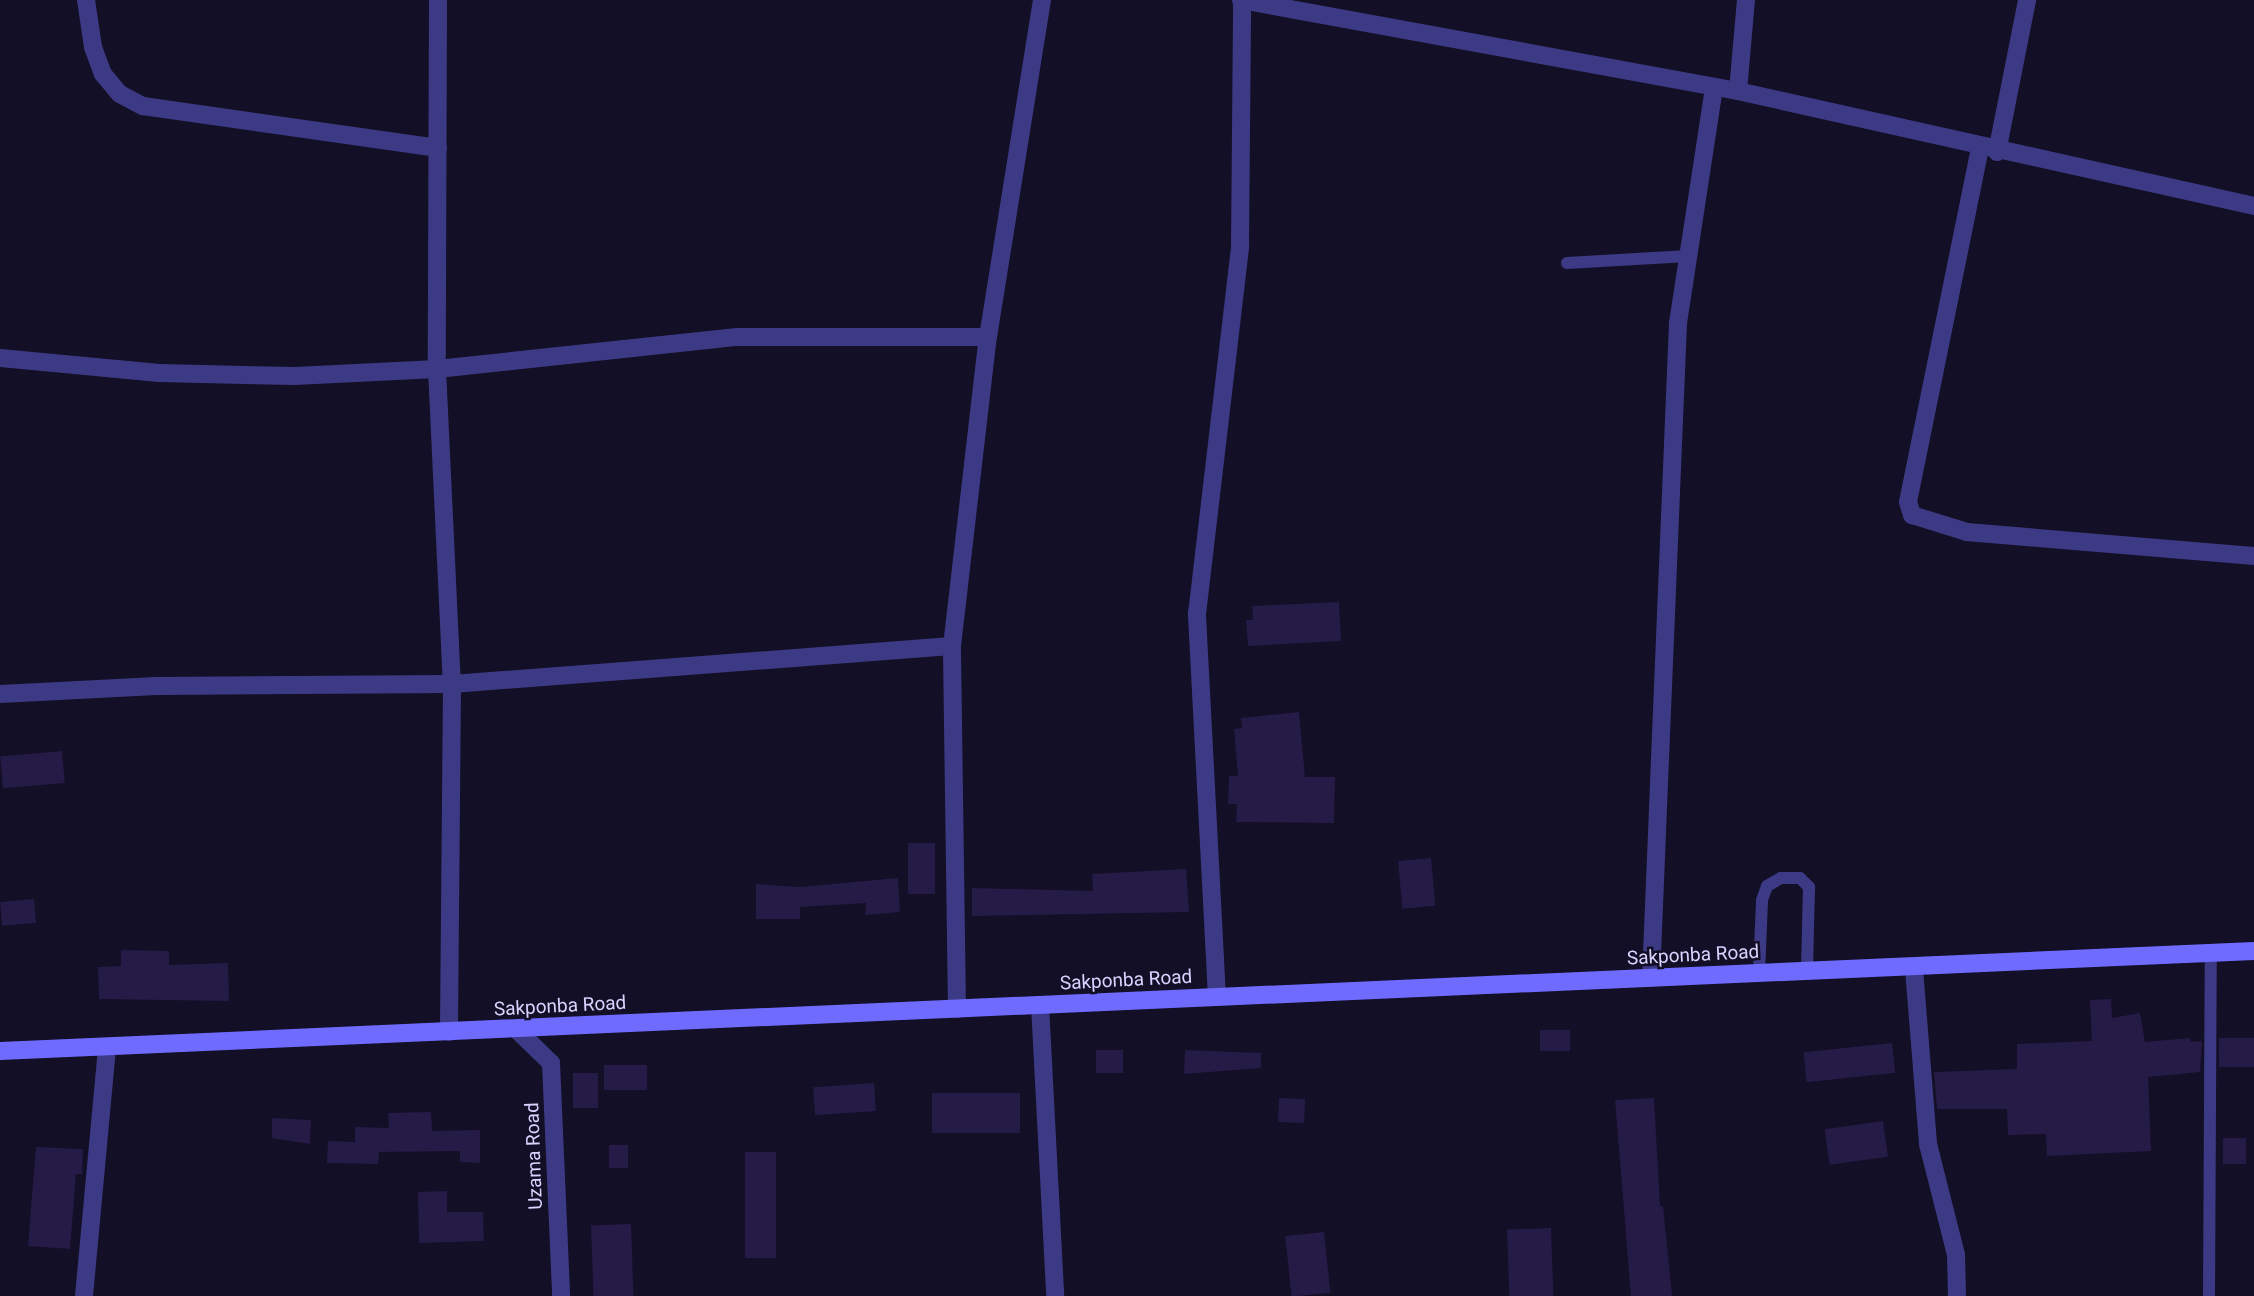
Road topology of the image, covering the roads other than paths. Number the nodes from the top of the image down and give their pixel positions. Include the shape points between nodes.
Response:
1 (86, 0) edge
2 (438, 0) edge
3 (1042, 0) edge
4 (1242, 0) edge
5 (1746, 0) edge
6 (2027, 0) edge
7 (1714, 87) junction
8 (1738, 91) junction
9 (438, 148) junction
10 (1988, 150) junction
11 (2254, 206) edge
12 (1689, 256) junction
13 (1567, 263) dead end
14 (988, 337) junction
15 (0, 358) edge
16 (437, 369) junction
17 (2254, 556) edge
18 (952, 646) junction
19 (452, 684) junction
20 (0, 694) edge
21 (2254, 951) edge
22 (2211, 953) junction
23 (1914, 969) junction
24 (1807, 971) junction
25 (1759, 973) junction
26 (1651, 978) junction
27 (1217, 997) junction
28 (1040, 1005) junction
29 (957, 1009) junction
30 (516, 1028) junction
31 (449, 1032) junction
32 (107, 1047) junction
33 (0, 1051) edge
34 (84, 1296) edge
35 (561, 1296) edge
36 (1055, 1296) edge
37 (1957, 1296) edge
38 (2209, 1296) edge

1 - 9 street via 93,47 103,74 120,94 144,106
2 - 9 street
3 - 14 street
4 - 7 street
4 - 27 street via 1240,246 1197,614
5 - 8 street
6 - 10 street
7 - 8 street
7 - 12 street
8 - 10 street
9 - 16 street
10 - 11 street
10 - 17 street via 1909,502 1912,515 1967,532
12 - 13 lane
12 - 26 street via 1678,323 1670,454
14 - 16 street via 737,337
14 - 18 street
15 - 16 street via 159,373 295,376
16 - 19 street
18 - 19 street
18 - 29 street
19 - 20 street via 156,686
19 - 31 street
21 - 22 main road, Sakponba Road
22 - 23 main road, Sakponba Road
22 - 38 lane
23 - 24 main road, Sakponba Road
23 - 37 street via 1928,1144 1956,1255
24 - 25 main road, Sakponba Road
24 - 25 lane via 1809,887 1801,878 1782,878 1767,886 1762,900
25 - 26 main road, Sakponba Road
26 - 27 main road, Sakponba Road
27 - 28 main road, Sakponba Road
28 - 29 main road, Sakponba Road
28 - 36 street
29 - 30 main road, Sakponba Road
30 - 31 main road, Sakponba Road
30 - 35 street, Uzama Road via 551,1063
31 - 32 main road, Sakponba Road
32 - 33 main road, Sakponba Road
32 - 34 street

